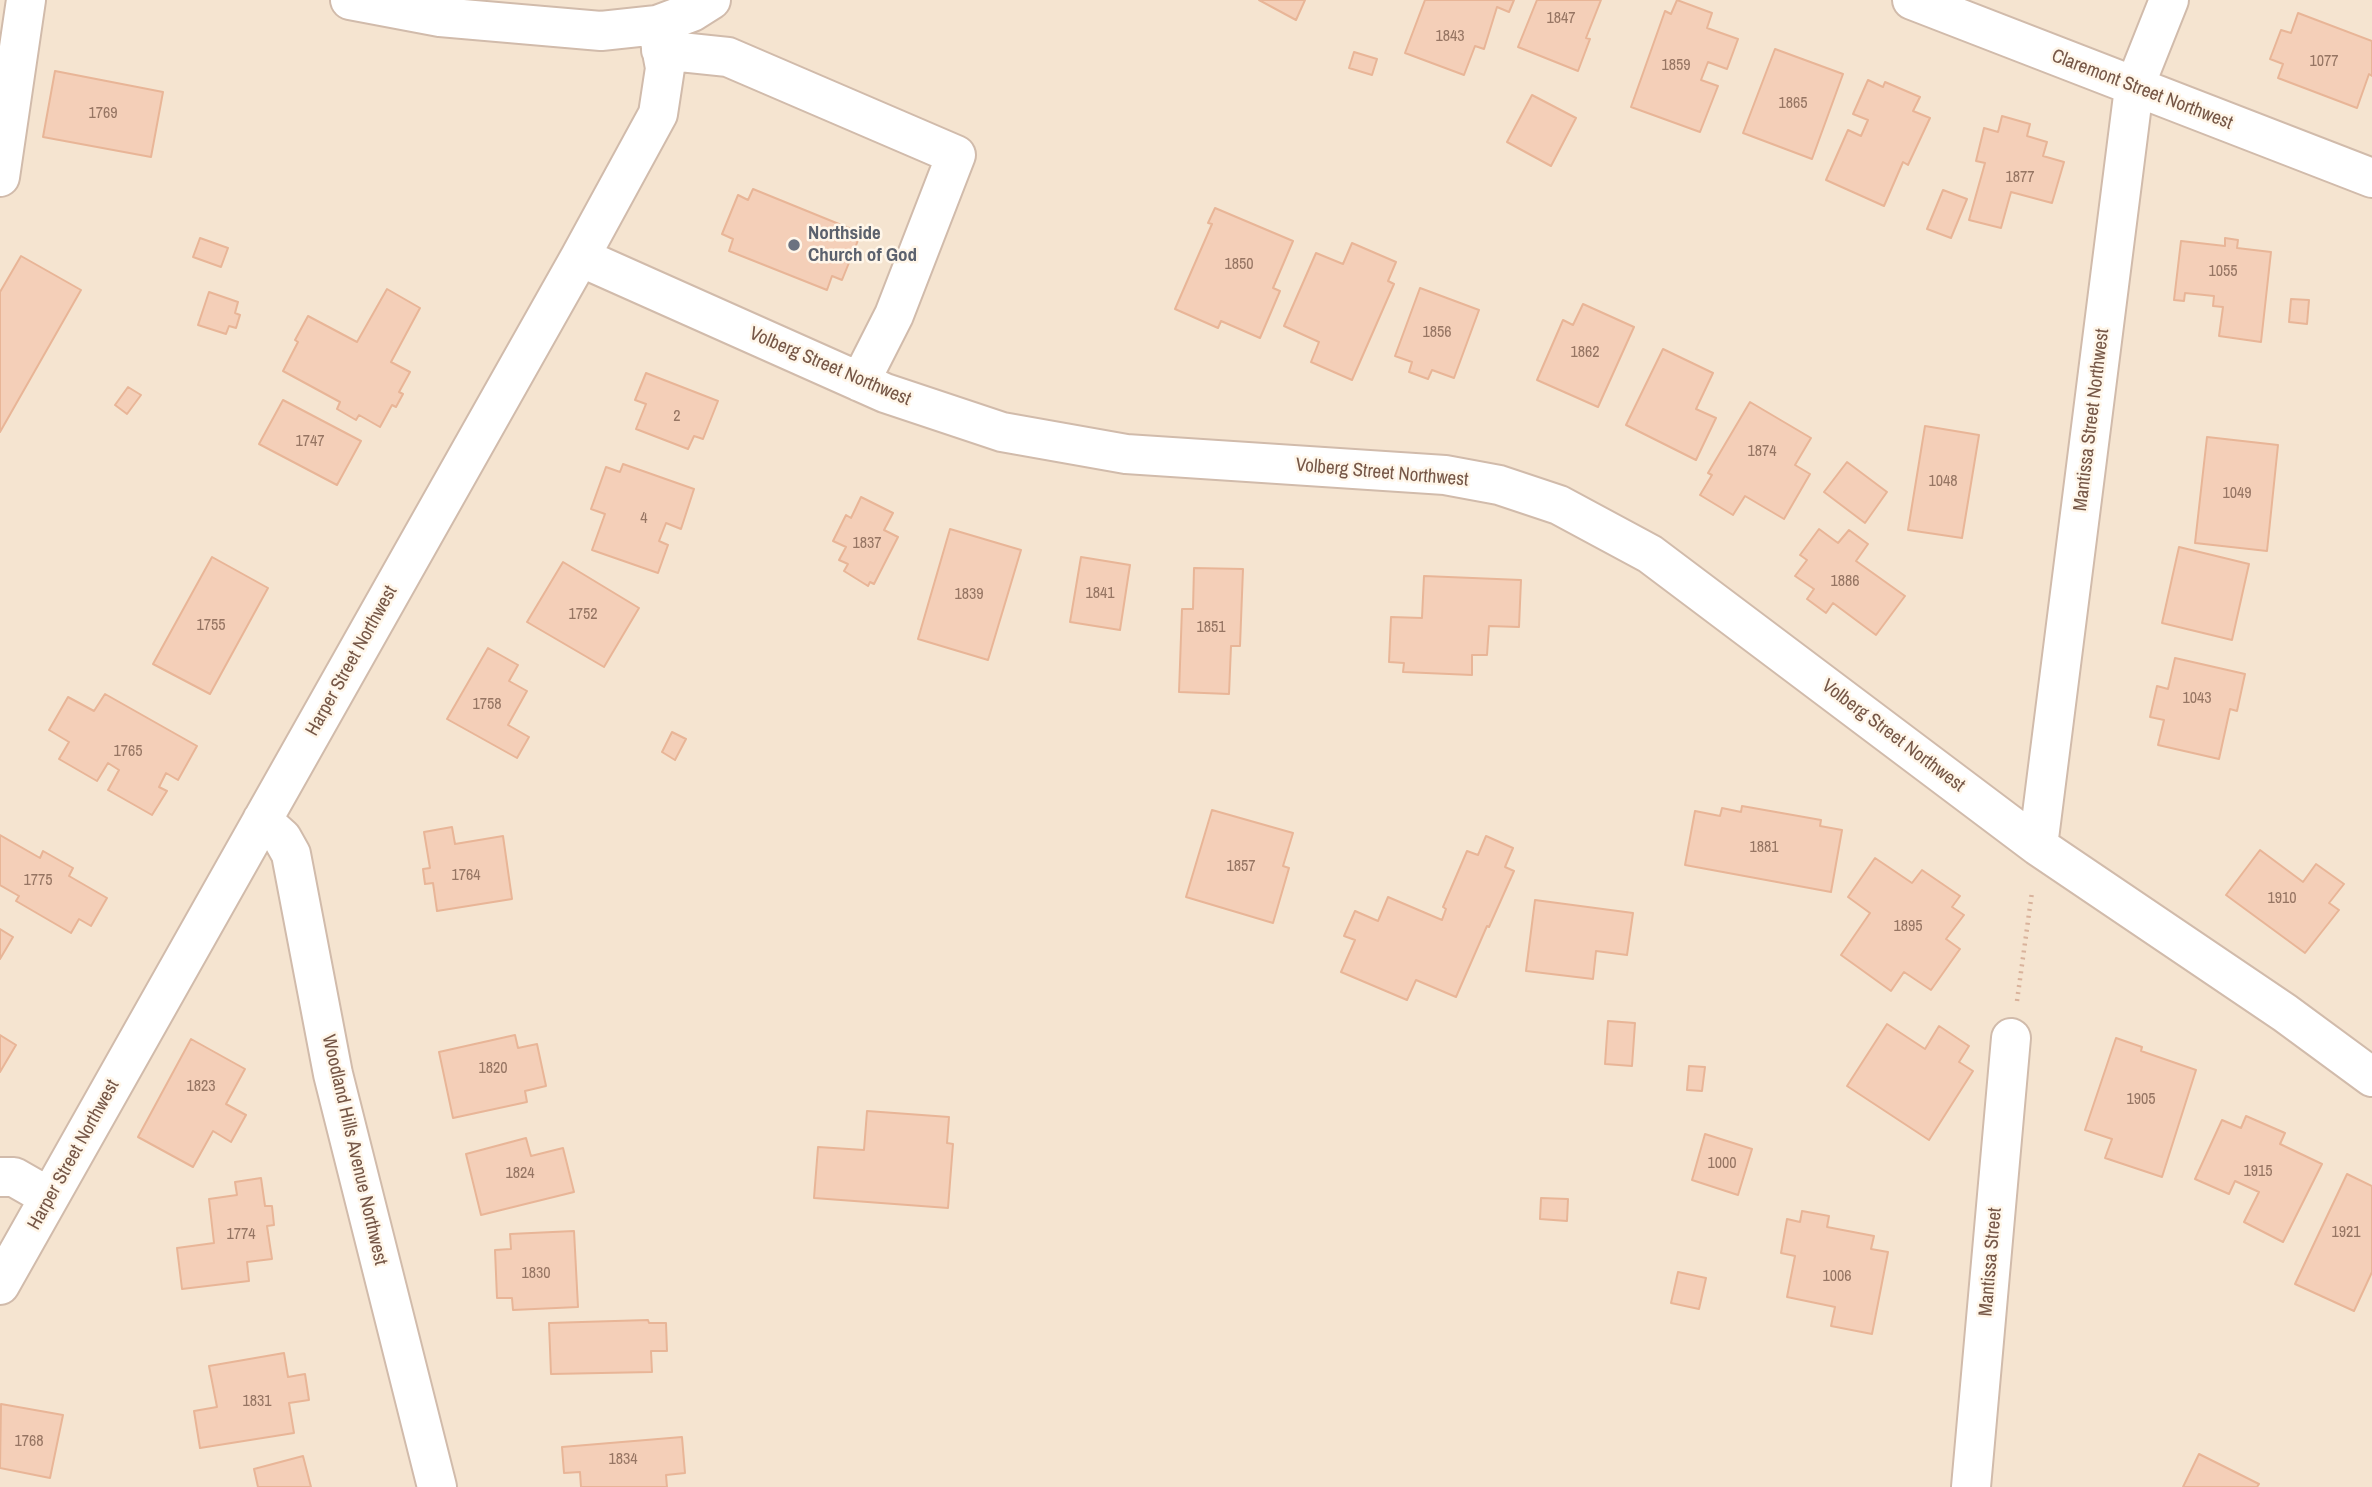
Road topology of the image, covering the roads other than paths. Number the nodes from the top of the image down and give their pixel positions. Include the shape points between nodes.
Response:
1 (26, 0) edge
2 (350, 0) edge
3 (711, 0) edge
4 (1912, 0) edge
5 (2169, 0) edge
6 (659, 37) junction
7 (2134, 88) junction
8 (0, 177) edge
9 (2372, 178) edge
10 (580, 257) junction
11 (859, 382) junction
12 (262, 820) junction
13 (2038, 846) junction
14 (2011, 1038) road end
15 (2372, 1077) edge
16 (0, 1177) edge
17 (50, 1197) junction
18 (0, 1285) edge
19 (437, 1487) edge
20 (1971, 1487) edge

1 - 8 street
2 - 6 street via 440,17
3 - 6 street
4 - 7 street, Claremont Street Northwest
5 - 7 street, Mantissa Street Northwest
6 - 10 street, Harper Street Northwest via 664,68 658,114
6 - 11 street via 728,57 956,155 894,315
7 - 9 street, Claremont Street Northwest
7 - 13 street, Mantissa Street Northwest
10 - 11 street, Volberg Street Northwest
10 - 12 street, Harper Street Northwest
11 - 13 street, Volberg Street Northwest via 1002,432 1126,454 1445,475 1499,485 1559,505 1650,554
12 - 17 street, Harper Street Northwest
12 - 19 street, Woodland Hills Avenue Northwest via 282,838 291,854 333,1074
13 - 15 street, Volberg Street Northwest via 2286,1013
14 - 20 street, Mantissa Street
16 - 17 street via 13,1177
17 - 18 street, Harper Street Northwest

